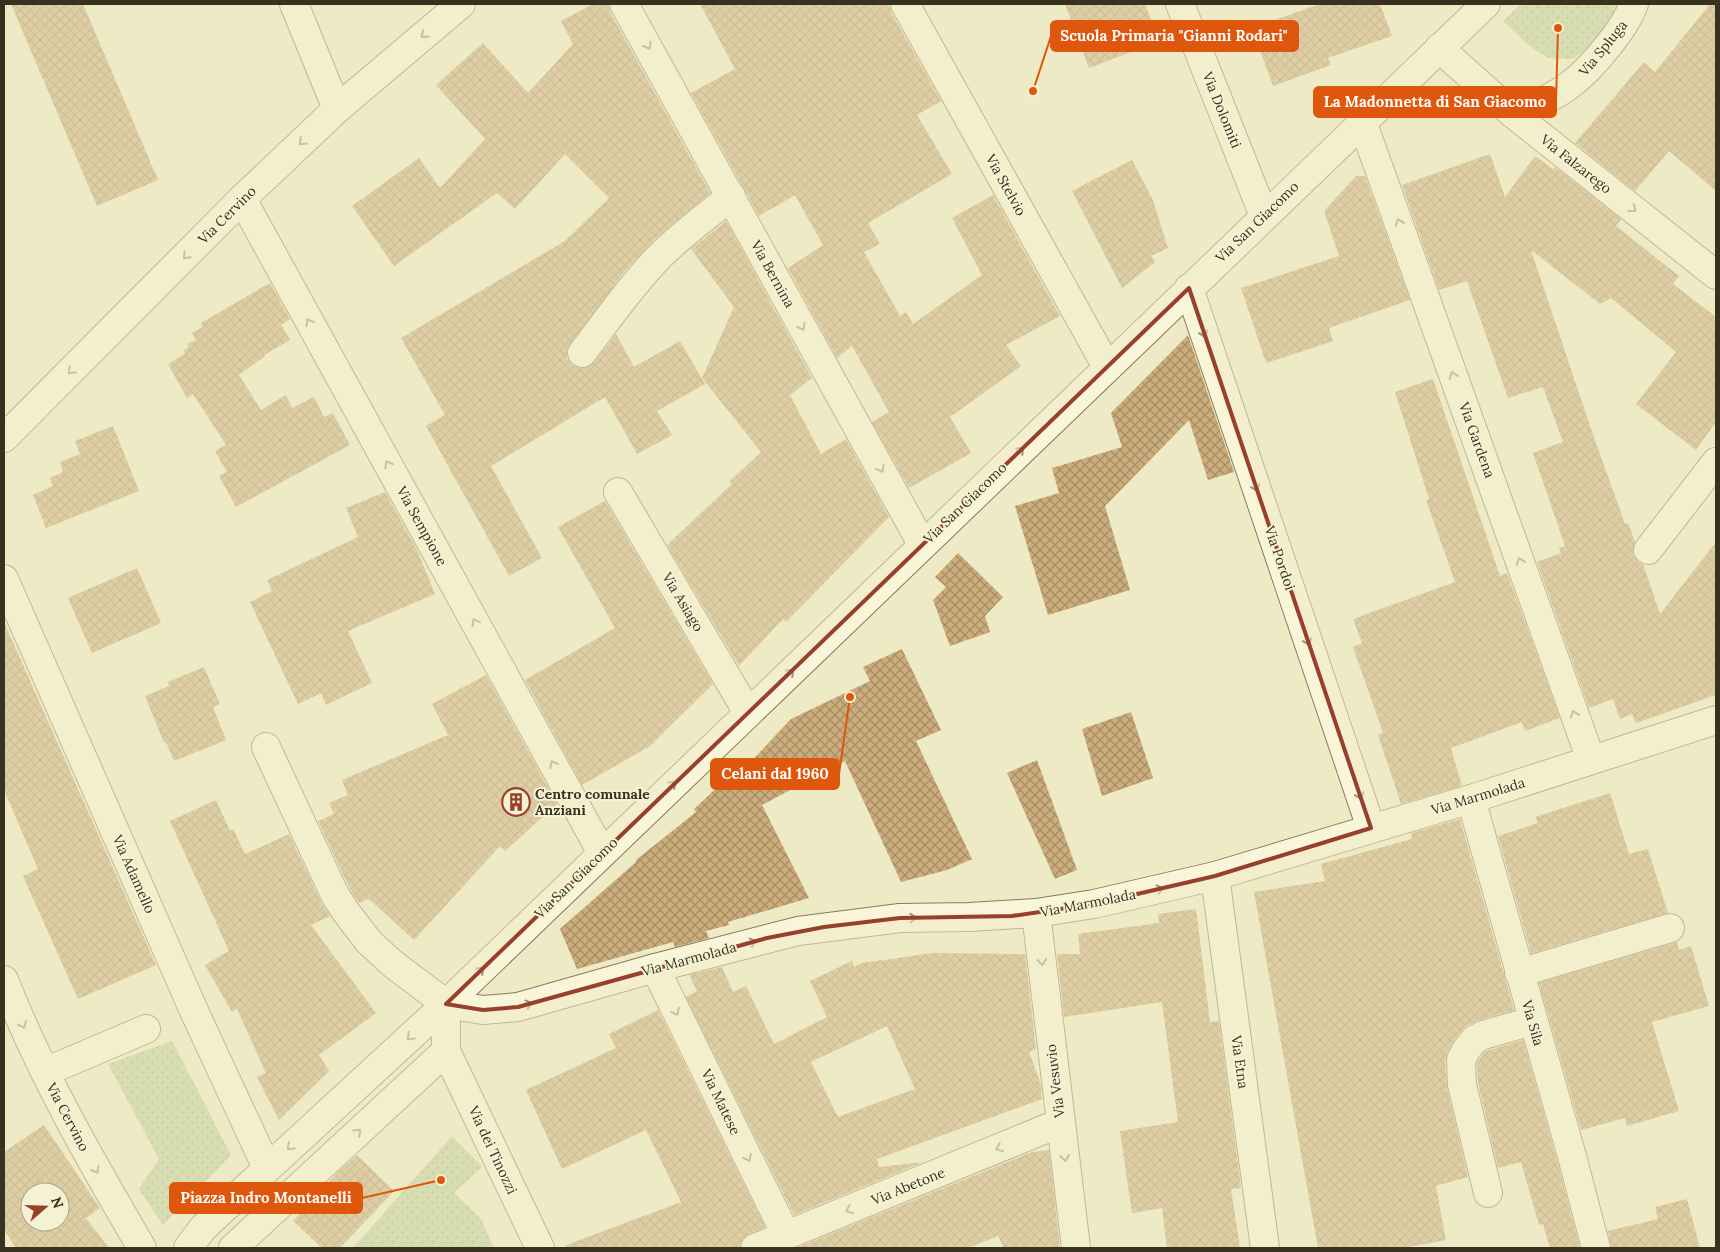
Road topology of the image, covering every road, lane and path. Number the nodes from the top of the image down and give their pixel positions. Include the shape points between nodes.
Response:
1 (294, 4) edge
2 (462, 4) edge
3 (624, 4) edge
4 (905, 4) edge
5 (1180, 4) edge
6 (1486, 4) edge
7 (1634, 4) edge
8 (1438, 48) junction
9 (337, 109) junction
10 (1512, 114) junction
11 (1362, 121) junction
12 (731, 196) junction
13 (242, 199) junction
14 (1264, 216) junction
15 (1716, 275) edge
16 (1189, 288) junction
17 (582, 353) dead end
18 (1107, 367) junction
19 (4, 438) edge
20 (1716, 462) edge
21 (618, 492) dead end
22 (922, 544) junction
23 (1648, 550) dead end
24 (4, 579) edge
25 (748, 713) junction
26 (1716, 720) edge
27 (266, 747) dead end
28 (1591, 760) junction
29 (1471, 799) junction
30 (1371, 828) junction
31 (602, 853) junction
32 (1215, 876) junction
33 (1036, 913) junction
34 (1670, 928) dead end
35 (655, 968) junction
36 (1519, 973) junction
37 (4, 980) edge
38 (446, 1004) junction
39 (1532, 1021) junction
40 (146, 1029) dead end
41 (446, 1051) junction
42 (45, 1072) junction
43 (1060, 1124) junction
44 (268, 1168) junction
45 (1488, 1193) dead end
46 (786, 1235) junction
47 (142, 1248) edge
48 (188, 1248) edge
49 (233, 1248) edge
50 (540, 1248) edge
51 (755, 1248) edge
52 (1076, 1248) edge
53 (1265, 1248) edge
54 (1596, 1248) edge

1 - 9 street
2 -> 9 street, Via Cervino
3 -> 12 street, Via Bernina
4 - 18 street, Via Stelvio
5 - 14 street, Via Dolomiti
6 - 8 street, Via San Giacomo
7 - 10 street, Via Spluga via 1626,22 1585,73 1544,102
8 - 10 street, Via Falzarego
8 - 11 street, Via San Giacomo
9 -> 13 street, Via Cervino
10 -> 15 street, Via Falzarego
11 - 14 street, Via San Giacomo
28 -> 11 street, Via Gardena
12 - 17 street via 657,259
12 -> 22 street, Via Bernina
13 -> 19 street, Via Cervino
31 -> 13 street, Via Sempione
14 - 16 street, Via San Giacomo
16 - 18 street, Via San Giacomo
16 -> 30 street, Via Pordoi
22 -> 18 street, Via San Giacomo
20 - 23 street
21 - 25 street, Via Asiago
25 -> 22 street, Via San Giacomo
24 - 44 street, Via Adamello via 194,1011
31 -> 25 street, Via San Giacomo
26 - 28 street, Via Marmolada
27 - 38 street via 346,912 381,954
28 - 29 street, Via Marmolada
29 - 30 street, Via Marmolada
29 - 36 street, Via Sila
30 - 32 street, Via Marmolada
38 -> 31 street, Via San Giacomo
33 -> 32 street, Via Marmolada via 1094,904
32 - 53 street, Via Etna
35 -> 33 street, Via Marmolada via 767,938 824,927 900,918
33 -> 43 street, Via Vesuvio
34 - 36 street
38 -> 35 street, Via Marmolada via 483,1010 518,1007
35 -> 46 street, Via Matese
36 - 39 street, Via Sila
37 -> 42 street, Via Cervino
38 - 41 street
38 -> 44 street, Via San Giacomo
39 - 45 street via 1483,1035 1474,1040 1461,1060 1462,1085
39 - 54 street, Via Sila
40 - 42 street
49 -> 41 street
41 - 50 street, Via dei Tinozzi
42 -> 47 street, Via Cervino via 79,1139
43 -> 46 street, Via Abetone
43 -> 52 street, Via Vesuvio
44 - 48 street, Via San Giacomo via 203,1228
46 - 51 street, Via Abetone

